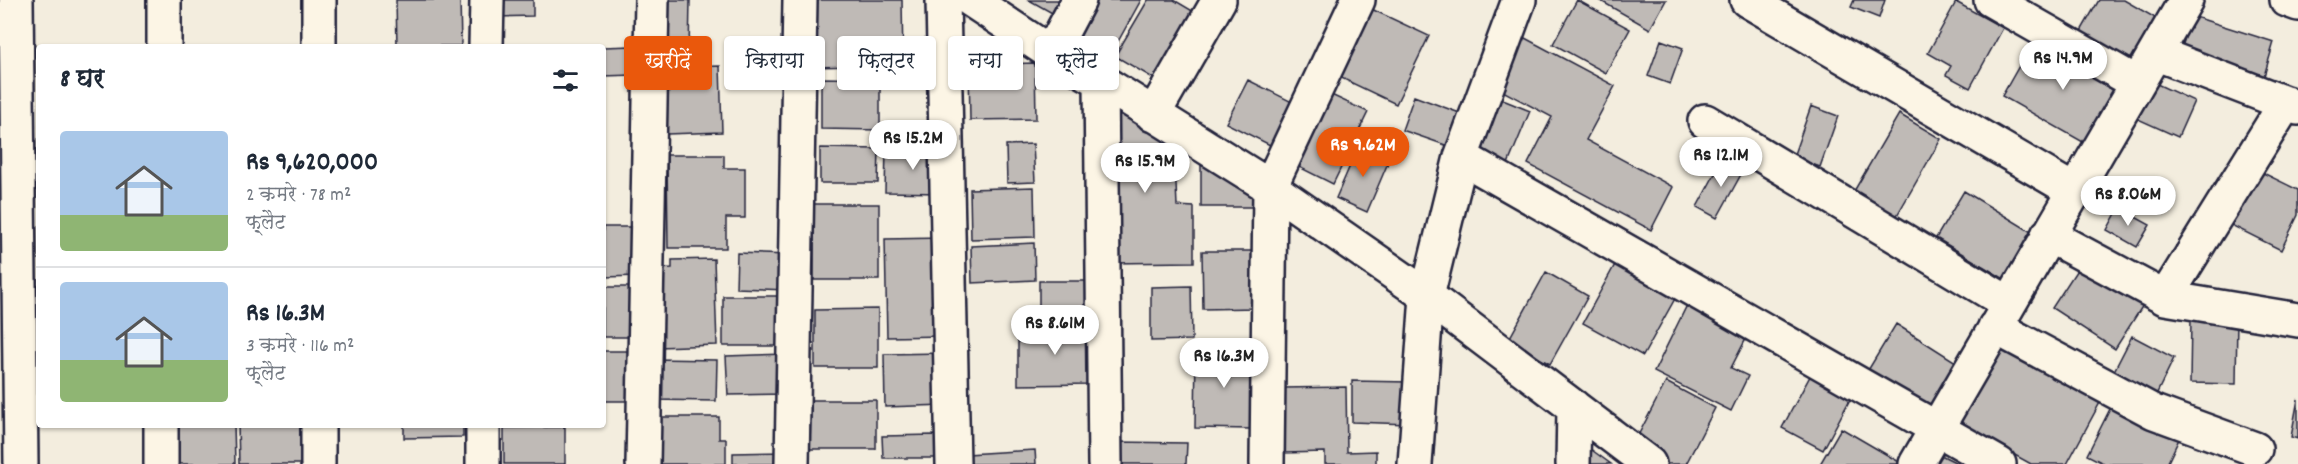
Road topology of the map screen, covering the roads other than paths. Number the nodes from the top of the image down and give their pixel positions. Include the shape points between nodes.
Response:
1 (16, 0) edge
2 (165, 0) edge
3 (320, 0) edge
4 (487, 0) edge
5 (652, 0) edge
6 (800, 0) edge
7 (944, 0) edge
8 (971, 0) edge
9 (1079, 0) edge
10 (1219, 0) edge
11 (1358, 0) edge
12 (1519, 0) edge
13 (1748, 0) edge
14 (1991, 0) edge
15 (2186, 0) edge
16 (2287, 0) edge
17 (2298, 4) edge
18 (1060, 36) edge
19 (1035, 42) edge
20 (164, 44) edge
21 (319, 44) edge
22 (486, 44) edge
23 (2155, 53) junction
24 (2137, 83) junction
25 (1101, 90) edge
26 (1115, 90) edge
27 (2292, 106) edge
28 (1153, 115) junction
29 (1705, 121) dead end
30 (1461, 157) junction
31 (1270, 187) junction
32 (2074, 191) junction
33 (2049, 235) junction
34 (1427, 296) junction
35 (2165, 298) junction
36 (2001, 315) junction
37 (2298, 320) edge
38 (1574, 407) junction
39 (161, 428) edge
40 (318, 428) edge
41 (483, 428) edge
42 (1937, 429) junction
43 (2255, 449) dead end
44 (21, 464) edge
45 (161, 464) edge
46 (318, 464) edge
47 (483, 464) edge
48 (643, 464) edge
49 (792, 464) edge
50 (953, 464) edge
51 (1105, 464) edge
52 (1267, 464) edge
53 (1415, 464) edge
54 (1573, 464) edge
55 (1649, 464) edge
56 (1916, 464) edge
57 (1999, 464) edge

1 - 44 street
2 - 20 street
3 - 21 street
4 - 22 street
5 - 48 street
6 - 49 street
7 - 50 street
8 - 19 street
9 - 18 street
10 - 28 street
11 - 31 street
12 - 30 street
13 - 32 street
14 - 24 street
15 - 23 street
16 - 17 street
23 - 24 street
23 - 27 street
24 - 32 street
25 - 51 street
26 - 28 street
27 - 35 street
28 - 31 street
29 - 36 street
30 - 34 street
30 - 42 street
31 - 34 street
31 - 52 street
32 - 33 street
33 - 35 street
33 - 36 street
34 - 38 street
34 - 53 street
35 - 37 street
36 - 42 street
36 - 43 street via 2154,412
38 - 54 street
38 - 55 street
39 - 45 street
40 - 46 street
41 - 47 street
42 - 56 street
42 - 57 street

